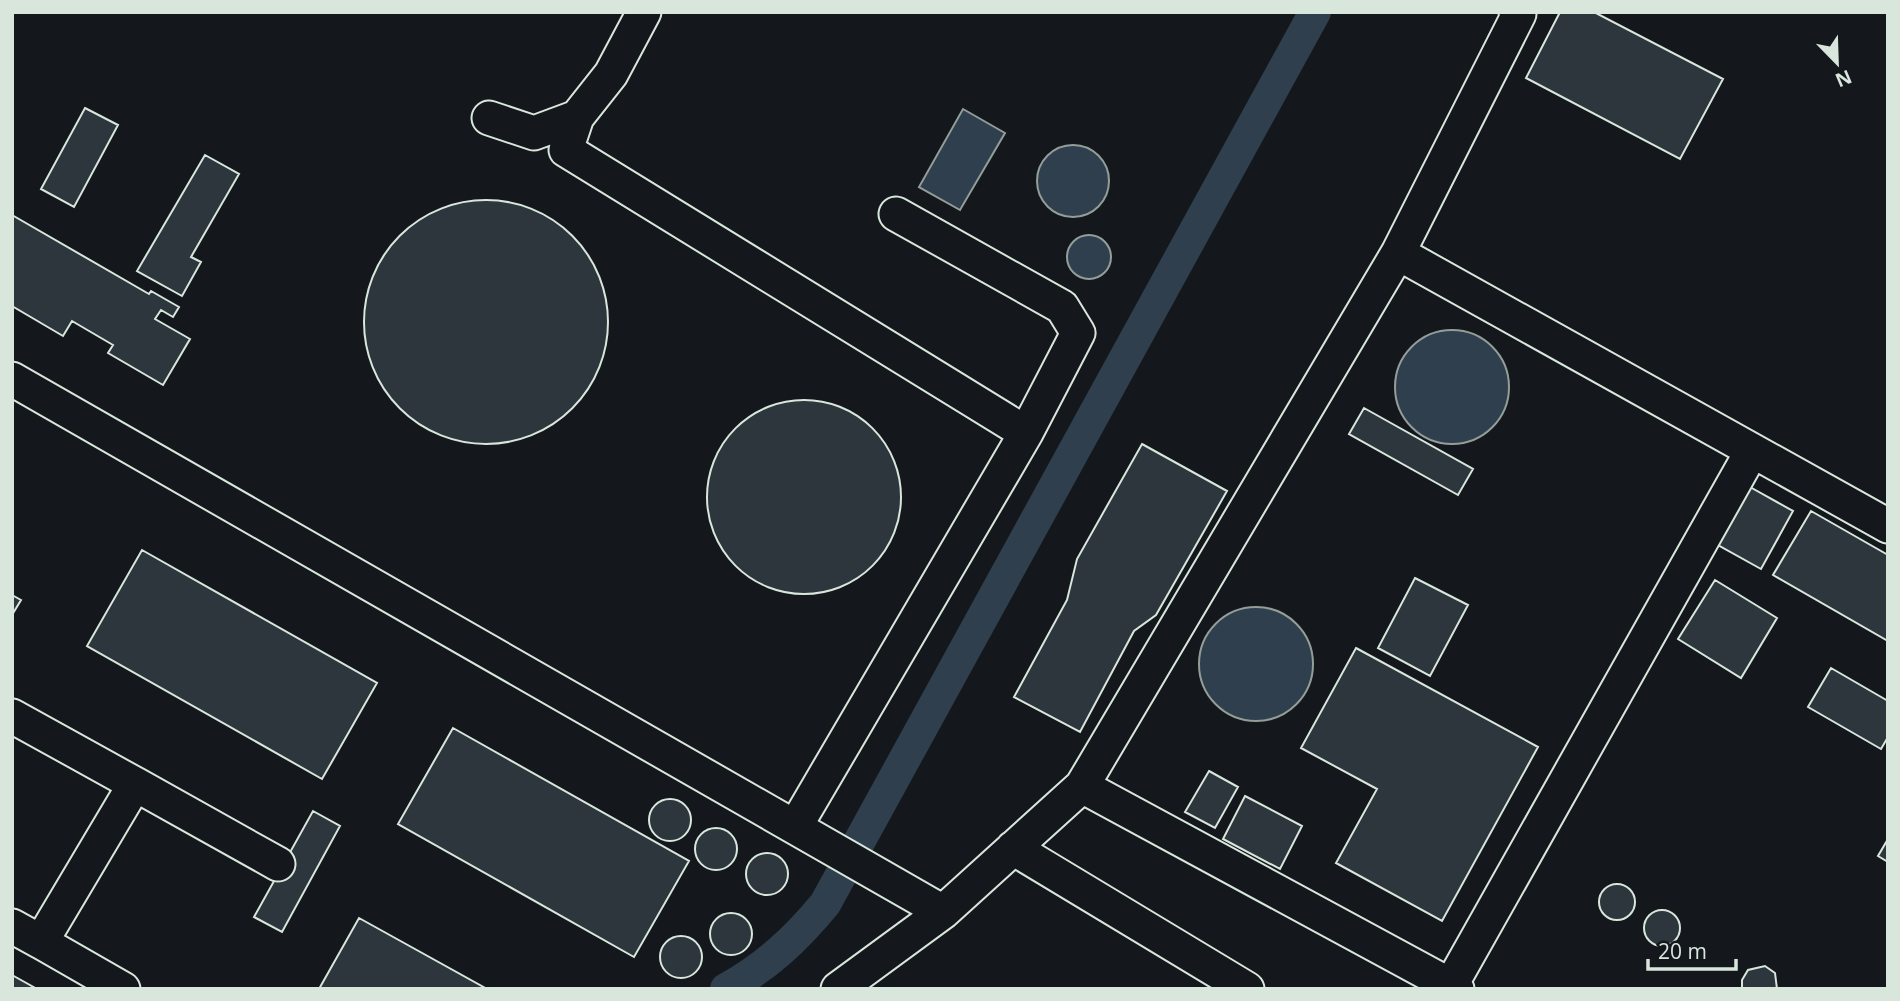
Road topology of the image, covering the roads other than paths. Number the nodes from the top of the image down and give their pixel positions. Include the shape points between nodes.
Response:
1 (644, 12) edge
2 (1517, 12) edge
3 (577, 117) junction
4 (489, 118) dead end
5 (896, 214) dead end
6 (1398, 253) junction
7 (12, 379) edge
8 (1026, 433) junction
9 (1752, 451) junction
10 (1888, 526) edge
11 (12, 716) edge
12 (135, 785) junction
13 (1082, 786) junction
14 (794, 827) junction
15 (1013, 848) junction
16 (278, 864) dead end
17 (943, 912) junction
18 (12, 926) edge
19 (41, 942) junction
20 (1454, 987) edge
21 (123, 989) edge
22 (838, 989) edge
23 (1247, 989) edge

1 - 3 lane via 611,74
2 - 6 lane
3 - 4 lane via 534,133
3 - 8 lane via 566,150
5 - 8 lane via 1062,307 1079,333
6 - 9 lane
6 - 13 lane
7 - 14 lane
8 - 14 lane
9 - 10 lane
9 - 20 lane
11 - 12 lane
12 - 16 lane
12 - 19 lane
13 - 15 lane
13 - 20 lane
14 - 17 lane
15 - 17 lane
15 - 23 lane
17 - 22 lane
18 - 19 lane
19 - 21 lane

